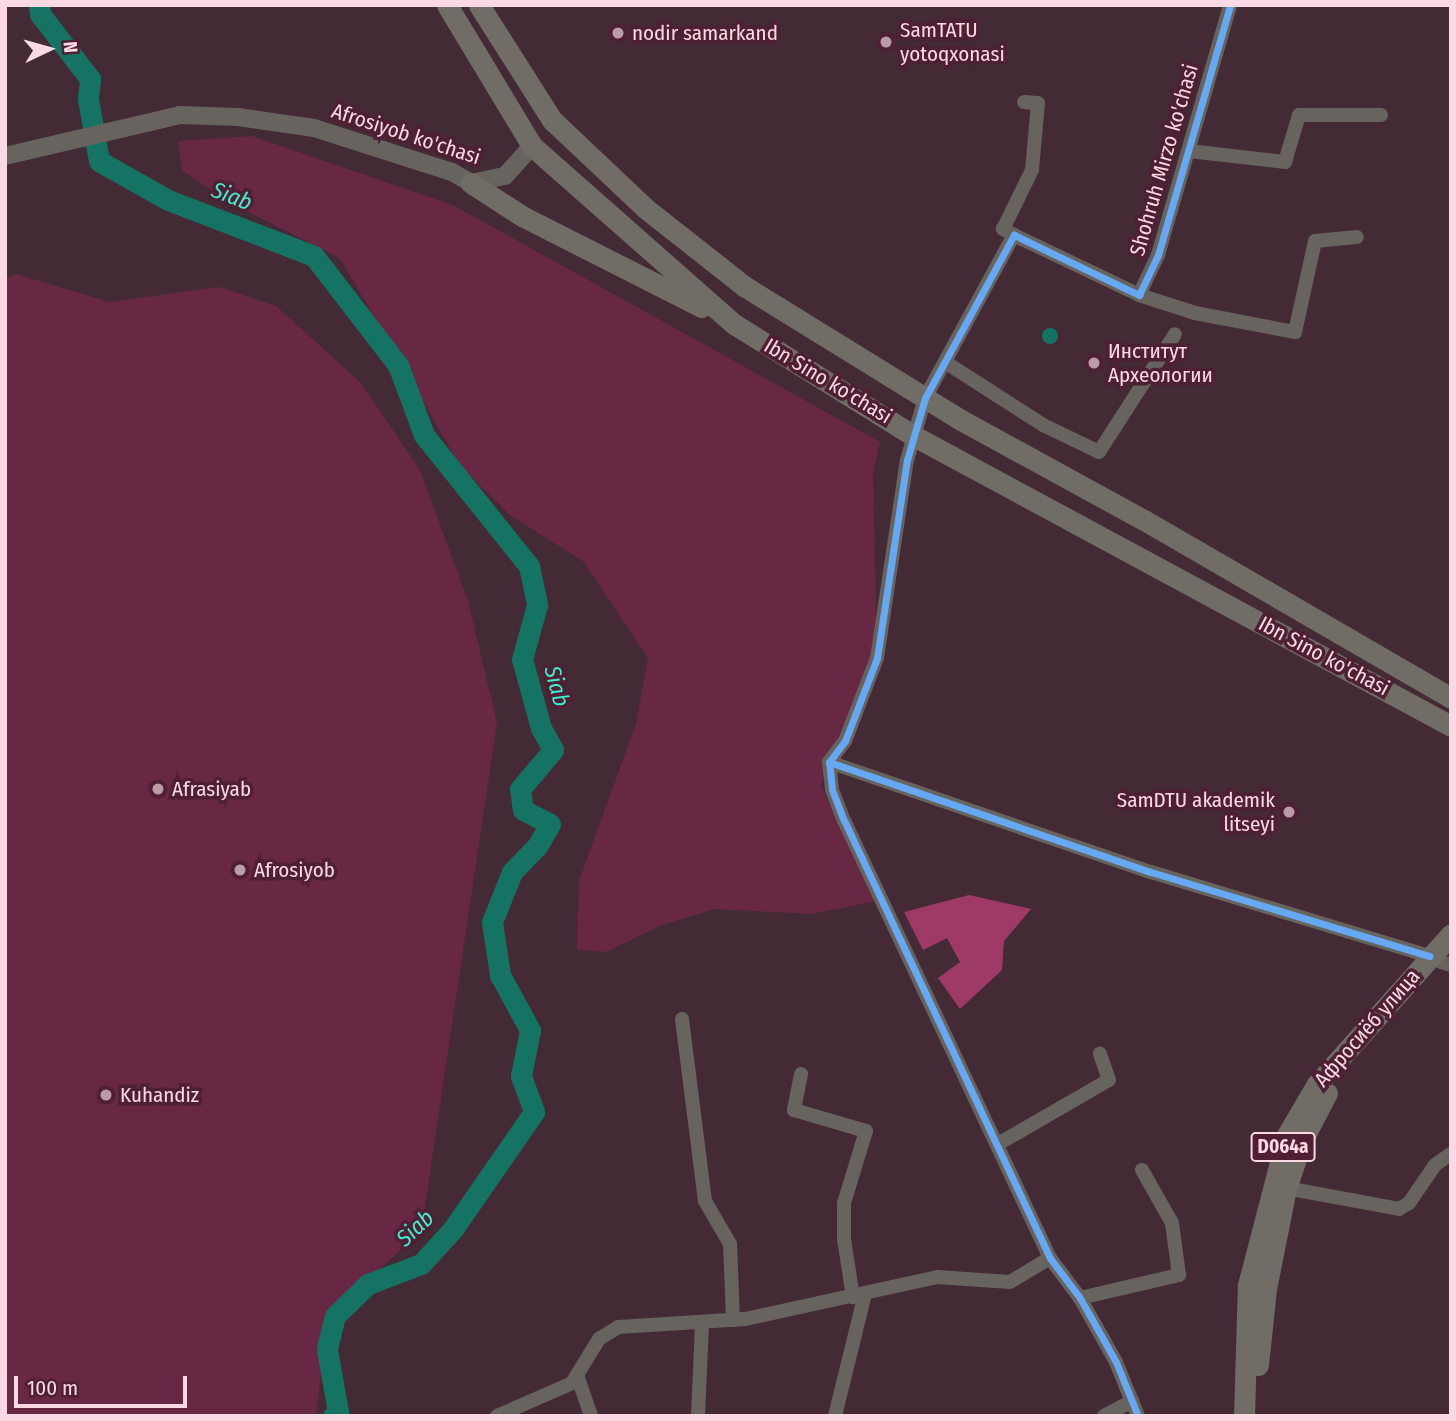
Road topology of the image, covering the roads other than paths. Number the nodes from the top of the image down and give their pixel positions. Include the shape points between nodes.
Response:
1 (447, 5) edge
2 (479, 5) edge
3 (1230, 5) edge
4 (1024, 102) dead end
5 (1381, 115) dead end
6 (552, 120) junction
7 (532, 146) junction
8 (1189, 151) junction
9 (5, 156) edge
10 (471, 183) junction
11 (1014, 235) junction
12 (1357, 237) dead end
13 (1139, 295) junction
14 (734, 324) junction
15 (1175, 334) dead end
16 (945, 362) junction
17 (925, 398) junction
18 (914, 436) junction
19 (1451, 698) edge
20 (1451, 726) edge
21 (829, 762) junction
22 (1451, 934) edge
23 (1443, 959) edge
24 (682, 1019) dead end
25 (1100, 1054) dead end
26 (802, 1074) dead end
27 (998, 1144) junction
28 (1451, 1154) edge
29 (1142, 1170) dead end
30 (1286, 1188) junction
31 (1050, 1258) junction
32 (859, 1296) junction
33 (1080, 1298) junction
34 (733, 1320) junction
35 (702, 1323) junction
36 (578, 1378) junction
37 (1132, 1401) junction
38 (497, 1416) edge
39 (591, 1416) edge
40 (698, 1416) edge
41 (835, 1416) edge
42 (1104, 1416) edge
43 (1139, 1416) edge
44 (1244, 1416) edge
45 (1256, 1416) edge

1 - 7 main road, Ibn Sino ko'chasi
2 - 6 main road, Ibn Sino ko'chasi
3 - 8 street, Shohruh Mirzo ko'chasi via 1191,126
4 - 11 street via 1038,103 1032,170 1003,229
5 - 8 street via 1299,115 1284,162
6 - 7 main road
6 - 17 main road, Ibn Sino ko'chasi via 645,208 744,286
7 - 10 street, Afrosiyob ko'chasi via 505,176
7 - 14 main road, Ibn Sino ko'chasi
8 - 13 street, Shohruh Mirzo ko'chasi via 1158,255
9 - 10 street, Afrosiyob ko'chasi via 180,115 237,117 314,128 452,172
10 - 14 main road via 522,216
11 - 13 street
11 - 16 street
12 - 13 street via 1315,241 1295,332 1195,313
14 - 18 main road, Ibn Sino ko'chasi
15 - 16 street via 1099,452 1043,425
16 - 17 street
17 - 18 street
17 - 19 main road, Ibn Sino ko'chasi
18 - 20 main road, Ibn Sino ko'chasi
18 - 21 street via 877,658 845,741
21 - 23 street via 1151,872
21 - 27 street via 832,789 844,821
22 - 23 main road, Афросиёб улица / D064a
23 - 30 main road, Афросиёб улица / D064a via 1327,1093 1302,1141
23 - 44 main road, Афросиёб улица / D064a via 1317,1084 1287,1135 1248,1285
24 - 34 street via 705,1201 730,1244
25 - 27 street via 1109,1080
26 - 32 street via 794,1110 866,1131 844,1203 844,1239
27 - 31 street
28 - 30 street via 1399,1209
29 - 33 street via 1172,1223 1179,1275
30 - 45 main road, Афросиёб улица / D064a via 1265,1289
31 - 32 street via 1010,1282 937,1277
31 - 33 street
32 - 34 street
32 - 41 street
33 - 37 street
34 - 35 street
35 - 36 street via 631,1325 608,1331
35 - 40 street
36 - 38 street
36 - 39 street
37 - 42 street
37 - 43 street

